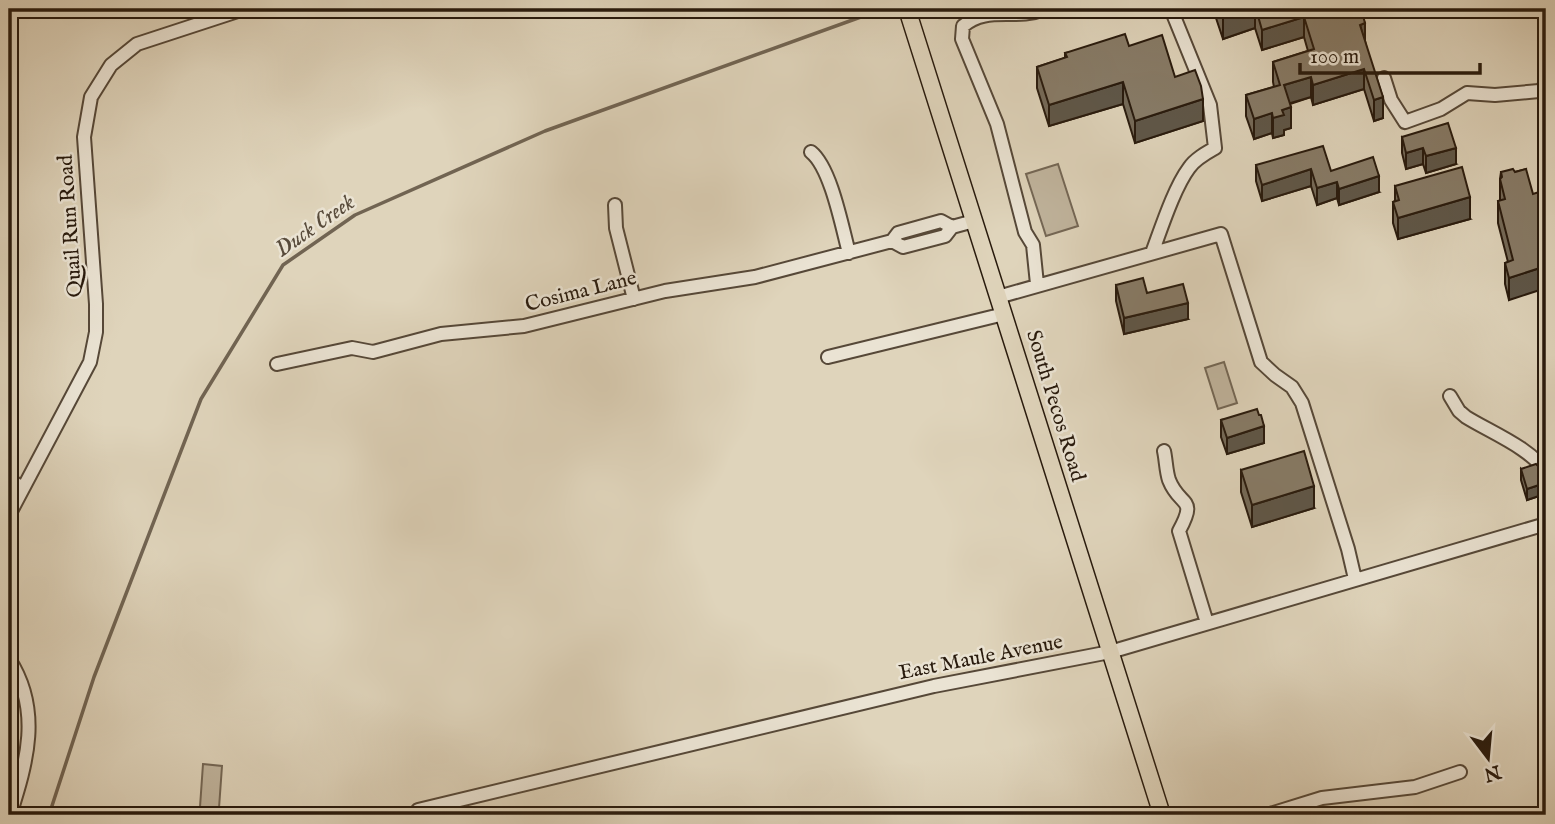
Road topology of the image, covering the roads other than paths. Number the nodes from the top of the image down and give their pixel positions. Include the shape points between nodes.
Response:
1 (244, 9) edge
2 (1044, 9) edge
3 (1171, 9) edge
4 (909, 14) edge
5 (1384, 78) dead end
6 (1546, 86) edge
7 (811, 152) dead end
8 (615, 205) dead end
9 (974, 221) junction
10 (952, 227) junction
11 (915, 228) junction
12 (892, 241) junction
13 (919, 243) junction
14 (849, 253) junction
15 (1152, 253) junction
16 (1037, 284) junction
17 (998, 297) junction
18 (634, 299) junction
19 (1004, 314) junction
20 (828, 357) dead end
21 (278, 364) dead end
22 (1450, 396) dead end
23 (1164, 451) dead end
24 (1546, 473) edge
25 (9, 480) edge
26 (23, 488) junction
27 (9, 515) edge
28 (1546, 524) edge
29 (1355, 579) junction
30 (1207, 623) junction
31 (1110, 652) junction
32 (9, 659) edge
33 (1460, 772) dead end
34 (418, 810) dead end
35 (10, 815) edge
36 (1162, 815) edge
37 (1267, 815) edge

1 - 26 street, Quail Run Road via 137,44 111,65 91,97 83,137 96,332 90,362
2 - 16 street via 1019,16 973,16 962,26 962,39 997,124 1033,245
3 - 15 street via 1210,105 1214,148 1189,168
4 - 9 main road, South Pecos Road
5 - 6 street via 1405,122 1467,93 1495,95 1539,91
7 - 14 street via 825,170
8 - 18 street via 616,228
9 - 10 street, Cosima Lane
9 - 17 main road, South Pecos Road
10 - 11 street, Cosima Lane via 941,221
10 - 13 street, Cosima Lane via 945,236
11 - 12 street, Cosima Lane via 898,233
11 - 13 street
12 - 13 street, Cosima Lane via 903,247
12 - 14 street, Cosima Lane
14 - 18 street, Cosima Lane via 755,277
15 - 16 street
15 - 29 street via 1222,234 1261,362 1292,387 1302,403
16 - 17 street
17 - 19 main road, South Pecos Road
18 - 21 street, Cosima Lane via 524,326 440,334 373,352 352,348
19 - 20 street
19 - 31 main road, South Pecos Road
22 - 24 street via 1466,417 1529,454
23 - 30 street via 1169,479 1188,506 1180,531
25 - 26 street
26 - 27 street, Quail Run Road
28 - 29 street, East Maule Avenue
29 - 30 street, East Maule Avenue
30 - 31 street, East Maule Avenue
31 - 34 street, East Maule Avenue via 934,686
31 - 36 main road, South Pecos Road
32 - 35 street via 24,690 30,724 27,758
33 - 37 street via 1415,787 1322,798

